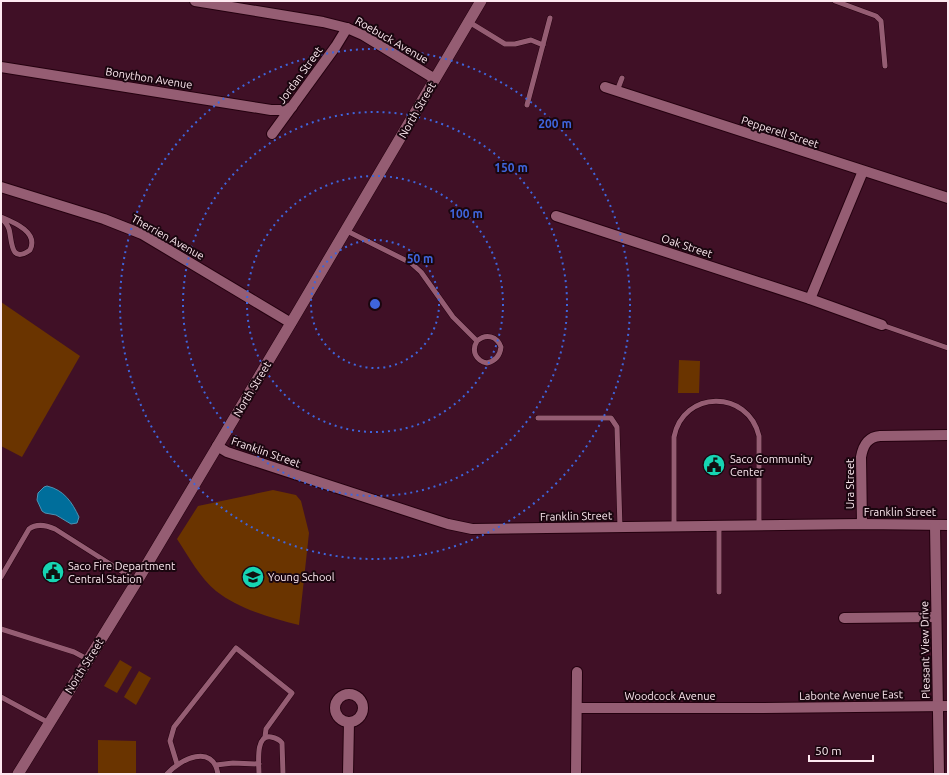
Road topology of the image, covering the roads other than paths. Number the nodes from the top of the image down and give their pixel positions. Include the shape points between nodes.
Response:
1 (195, 1) edge
2 (481, 1) edge
3 (835, 1) edge
4 (550, 18) dead end
5 (468, 21) junction
6 (347, 28) junction
7 (543, 45) junction
8 (885, 66) dead end
9 (1, 67) edge
10 (622, 78) dead end
11 (435, 79) junction
12 (604, 87) dead end
13 (618, 91) junction
14 (527, 105) dead end
15 (292, 106) junction
16 (272, 134) dead end
17 (863, 171) junction
18 (1, 187) edge
19 (948, 198) edge
20 (556, 216) dead end
21 (1, 218) edge
22 (347, 231) junction
23 (810, 299) junction
24 (291, 323) junction
25 (882, 325) joint
26 (477, 341) junction
27 (948, 348) edge
28 (538, 418) dead end
29 (948, 435) edge
30 (217, 446) junction
31 (862, 524) junction
32 (935, 525) junction
33 (948, 525) edge
34 (719, 526) junction
35 (759, 526) junction
36 (674, 527) junction
37 (620, 528) junction
38 (1, 577) edge
39 (137, 581) junction
40 (719, 592) dead end
41 (936, 617) junction
42 (844, 618) dead end
43 (1, 629) edge
44 (89, 660) junction
45 (577, 672) dead end
46 (1, 697) edge
47 (943, 706) edge
48 (577, 708) junction
49 (764, 708) joint
50 (350, 722) dead end
51 (49, 723) junction
52 (265, 737) junction
53 (178, 764) junction
54 (259, 764) junction
55 (216, 765) junction
56 (18, 774) edge
57 (167, 774) edge
58 (218, 774) edge
59 (259, 774) edge
60 (283, 774) edge
61 (348, 774) edge
62 (576, 774) edge
63 (939, 774) edge

1 - 6 street, Roebuck Avenue
2 - 5 main road, North Street
3 - 8 lane via 876,16 881,22
4 - 7 lane
5 - 7 lane via 505,44 531,40
5 - 11 main road, North Street
6 - 11 street, Roebuck Avenue
6 - 15 street, Jordan Street
7 - 14 lane
9 - 15 street, Bonython Avenue via 271,110 284,110
10 - 13 lane
11 - 22 main road, North Street
12 - 13 street, Pepperell Street
13 - 17 street, Pepperell Street
15 - 16 street, Jordan Street
17 - 19 street, Pepperell Street
17 - 23 street
18 - 24 street, Therrien Avenue via 104,219 142,234
20 - 23 street, Oak Street
21 - 21 lane via 20,226 28,233 32,242 30,250 23,253 14,250 9,228
22 - 24 main road, North Street
22 - 26 lane via 411,263 453,317
23 - 25 street, Oak Street
24 - 30 main road, North Street
25 - 27 lane
26 - 26 lane via 488,336 496,340 500,347 499,356 492,362 479,360 474,353
28 - 37 lane via 611,418 617,427
29 - 31 street, Ura Street via 877,436 865,444 860,462
30 - 37 street, Franklin Street via 227,452 462,527
30 - 39 main road, North Street
31 - 32 street, Franklin Street
31 - 35 street, Franklin Street
32 - 33 street, Franklin Street
32 - 41 street, Pleasant View Drive
34 - 35 street, Franklin Street
34 - 36 street, Franklin Street
34 - 40 lane
35 - 36 lane via 758,430 742,409 728,402 714,400 694,407 675,429
36 - 37 street, Franklin Street
38 - 39 lane via 29,530 41,525 55,529
39 - 44 main road, North Street
41 - 42 street
41 - 47 street, Pleasant View Drive
43 - 44 lane via 74,652
44 - 51 main road, North Street
45 - 48 street
46 - 51 lane
47 - 49 street, Labonte Avenue East
47 - 63 street, Pleasant View Drive
48 - 49 street, Woodcock Avenue
48 - 62 street
50 - 61 street
51 - 56 main road, North Street
52 - 53 lane via 266,729 292,693 236,648 174,727 170,741
52 - 54 lane via 261,740
52 - 60 lane via 275,738 282,743
53 - 55 lane via 188,758 199,756 208,758
53 - 57 lane
54 - 55 lane
54 - 59 lane
55 - 58 lane

